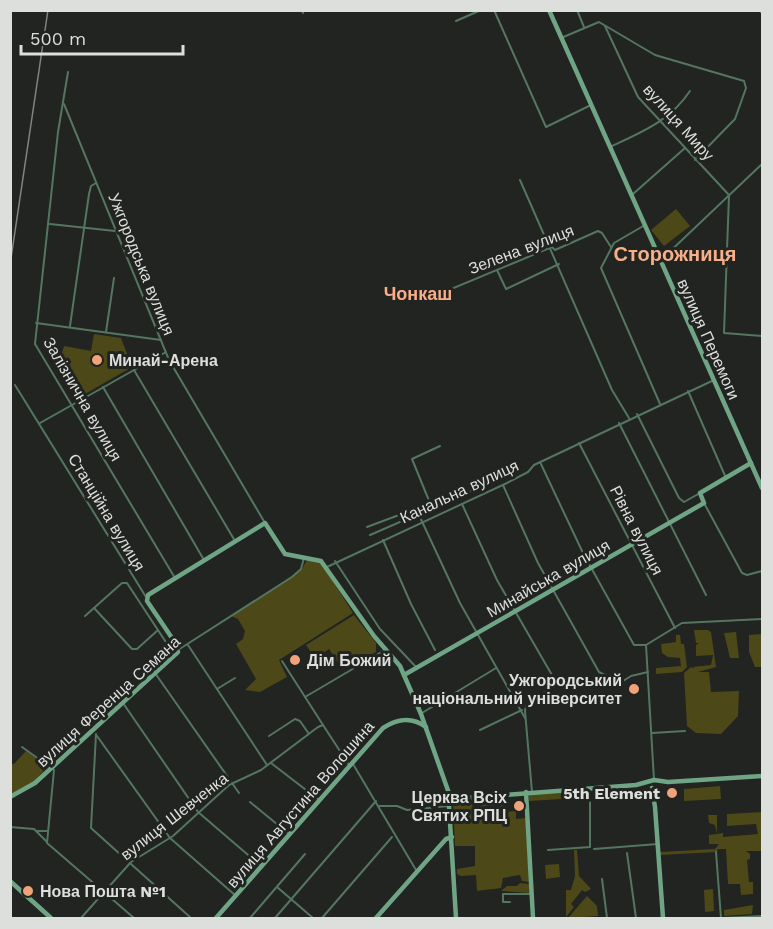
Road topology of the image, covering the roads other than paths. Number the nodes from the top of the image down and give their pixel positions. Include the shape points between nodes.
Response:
1 (481, 10) edge
2 (494, 10) edge
3 (549, 10) edge
4 (577, 10) edge
5 (456, 21) dead end
6 (605, 26) junction
7 (585, 27) junction
8 (561, 38) junction
9 (68, 72) dead end
10 (690, 91) dead end
11 (63, 101) junction
12 (591, 105) junction
13 (662, 123) junction
14 (610, 147) junction
15 (685, 148) junction
16 (695, 160) junction
17 (762, 164) edge
18 (520, 180) dead end
19 (96, 183) junction
20 (729, 195) junction
21 (632, 196) junction
22 (48, 224) junction
23 (645, 225) junction
24 (84, 228) junction
25 (115, 231) junction
26 (611, 247) junction
27 (550, 248) junction
28 (660, 260) junction
29 (559, 264) junction
30 (497, 270) junction
31 (114, 278) dead end
32 (432, 297) dead end
33 (36, 323) junction
34 (70, 326) junction
35 (106, 333) junction
36 (762, 336) edge
37 (161, 340) junction
38 (166, 352) junction
39 (134, 370) junction
40 (714, 380) junction
41 (15, 385) dead end
42 (103, 387) junction
43 (688, 391) junction
44 (660, 404) junction
45 (71, 406) junction
46 (637, 414) junction
47 (629, 418) junction
48 (619, 423) junction
49 (40, 424) junction
50 (579, 442) junction
51 (440, 447) dead end
52 (540, 462) junction
53 (752, 463) junction
54 (726, 478) junction
55 (492, 482) dead end
56 (503, 485) junction
57 (762, 488) edge
58 (700, 493) junction
59 (704, 503) junction
60 (462, 504) junction
61 (432, 508) junction
62 (419, 515) junction
63 (423, 521) junction
64 (402, 522) junction
65 (669, 522) junction
66 (265, 523) junction
67 (367, 527) dead end
68 (370, 535) dead end
69 (383, 540) junction
70 (235, 541) junction
71 (630, 544) junction
72 (304, 558) junction
73 (204, 560) junction
74 (335, 561) junction
75 (326, 567) junction
76 (591, 567) junction
77 (762, 571) edge
78 (175, 578) junction
79 (553, 589) junction
80 (706, 595) dead end
81 (147, 597) junction
82 (94, 608) junction
83 (515, 611) junction
84 (85, 616) dead end
85 (762, 620) edge
86 (675, 628) junction
87 (158, 630) junction
88 (477, 633) junction
89 (188, 645) junction
90 (646, 645) junction
91 (178, 650) junction
92 (385, 650) junction
93 (435, 650) dead end
94 (175, 656) junction
95 (282, 661) dead end
96 (496, 668) junction
97 (417, 669) junction
98 (648, 672) junction
99 (155, 674) junction
100 (404, 675) junction
101 (235, 678) dead end
102 (217, 689) junction
103 (306, 697) junction
104 (123, 703) junction
105 (523, 710) junction
106 (421, 714) junction
107 (411, 720) junction
108 (323, 725) junction
109 (426, 727) junction
110 (480, 730) dead end
111 (685, 731) dead end
112 (95, 732) junction
113 (652, 733) junction
114 (309, 734) junction
115 (269, 736) dead end
116 (22, 747) dead end
117 (270, 762) junction
118 (350, 763) junction
119 (267, 765) junction
120 (52, 768) junction
121 (762, 776) edge
122 (231, 784) junction
123 (654, 784) junction
124 (590, 788) junction
125 (529, 792) junction
126 (239, 793) dead end
127 (10, 797) edge
128 (318, 800) junction
129 (452, 800) junction
130 (376, 801) junction
131 (250, 802) dead end
132 (449, 806) junction
133 (379, 807) junction
134 (198, 812) junction
135 (10, 827) edge
136 (37, 831) junction
137 (48, 831) junction
138 (290, 834) junction
139 (392, 837) dead end
140 (452, 837) junction
141 (170, 838) junction
142 (47, 843) junction
143 (658, 844) junction
144 (594, 849) dead end
145 (548, 850) dead end
146 (716, 852) dead end
147 (627, 853) dead end
148 (305, 854) dead end
149 (129, 865) junction
150 (261, 866) junction
151 (417, 871) junction
152 (602, 879) dead end
153 (10, 881) edge
154 (277, 887) junction
155 (104, 893) junction
156 (531, 894) junction
157 (236, 896) junction
158 (291, 899) junction
159 (510, 902) dead end
160 (762, 916) edge
161 (51, 918) edge
162 (81, 918) edge
163 (134, 918) edge
164 (191, 918) edge
165 (216, 918) edge
166 (250, 918) edge
167 (275, 918) edge
168 (313, 918) edge
169 (322, 918) edge
170 (376, 918) edge
171 (456, 918) edge
172 (533, 918) edge
173 (607, 918) edge
174 (636, 918) edge
175 (663, 918) edge
176 (723, 918) edge
177 (730, 918) edge

1 - 5 street
2 - 12 street via 546,127
3 - 8 street, вулиця Перемоги
4 - 7 street
6 - 7 street via 597,22
6 - 13 street, вулиця Миру via 633,88
6 - 16 street via 655,56 745,83 735,119
7 - 8 street
8 - 12 street, вулиця Перемоги
9 - 11 street, Залізнична вулиця
10 - 13 street
11 - 19 street, Ужгородська вулиця
11 - 22 street, Залізнична вулиця
12 - 14 street, вулиця Перемоги
13 - 14 street
13 - 15 street, вулиця Миру
14 - 21 street, вулиця Перемоги
15 - 16 street, вулиця Миру
15 - 21 street
16 - 20 street, вулиця Миру
17 - 20 street
18 - 27 street
19 - 24 street via 90,189
19 - 25 street, Ужгородська вулиця
20 - 28 street
20 - 36 street via 724,333
21 - 23 street, вулиця Перемоги
22 - 24 street
22 - 33 street, Залізнична вулиця
23 - 26 street
23 - 28 street, вулиця Перемоги
24 - 25 street
24 - 34 street
25 - 37 street, Ужгородська вулиця
26 - 27 street, Зелена вулиця via 600,231 555,250
26 - 44 street via 601,268
27 - 29 street
27 - 30 street, Зелена вулиця
28 - 40 street, вулиця Перемоги
29 - 30 street via 506,289
29 - 47 street via 612,390
30 - 32 street, Зелена вулиця
31 - 35 street
33 - 34 street
33 - 45 street, Залізнична вулиця via 35,344
34 - 35 street
35 - 37 street
37 - 38 street, Ужгородська вулиця
38 - 39 street
38 - 66 street, Ужгородська вулиця
39 - 42 street
39 - 70 street
40 - 43 street, Канальна вулиця
40 - 53 street, вулиця Перемоги
41 - 49 street, Станційна вулиця
42 - 45 street
42 - 73 street
43 - 44 street, Канальна вулиця
43 - 54 street
44 - 46 street, Канальна вулиця
45 - 49 street
45 - 78 street, Залізнична вулиця
46 - 47 street, Канальна вулиця
46 - 58 street via 679,498 684,502
47 - 48 street, Канальна вулиця
48 - 50 street, Канальна вулиця
48 - 65 street
49 - 81 street, Станційна вулиця
50 - 52 street, Канальна вулиця
50 - 71 street, Рівна вулиця
51 - 61 street via 412,459
52 - 56 street, Канальна вулиця
52 - 76 street
53 - 54 street
53 - 57 street, вулиця Перемоги
54 - 58 street
55 - 61 street
56 - 60 street, Канальна вулиця
56 - 79 street
58 - 59 street
59 - 65 street, Минайська вулиця
59 - 77 street via 742,573
60 - 63 street, Канальна вулиця
60 - 83 street
61 - 62 street
62 - 63 street
62 - 64 street
63 - 69 street, Канальна вулиця
63 - 88 street
64 - 67 street via 399,514
64 - 68 street
65 - 71 street, Минайська вулиця
65 - 80 street
66 - 70 street
66 - 72 street via 285,554
69 - 74 street, Канальна вулиця
69 - 93 street
70 - 73 street
71 - 76 street, Минайська вулиця
71 - 86 street, Рівна вулиця
72 - 75 street via 319,559
72 - 89 street, вулиця Ференца Семана via 301,569 292,577
73 - 78 street
74 - 75 street, Канальна вулиця
74 - 97 street via 380,629
75 - 92 street
76 - 79 street, Минайська вулиця
76 - 90 street via 634,645
78 - 81 street
79 - 83 street, Минайська вулиця
79 - 98 street via 600,672 620,683
81 - 91 street, Станційна вулиця
82 - 84 street
82 - 87 street via 132,649
82 - 87 street via 127,583
83 - 88 street, Минайська вулиця
83 - 105 street via 556,682
85 - 86 street via 682,623
86 - 90 street
87 - 94 street
88 - 96 street
88 - 97 street, Минайська вулиця
89 - 91 street, вулиця Ференца Семана
89 - 102 street
90 - 98 street
91 - 94 street, вулиця Ференца Семана
92 - 100 street via 398,662
92 - 103 street
94 - 99 street, вулиця Ференца Семана
95 - 103 street
96 - 105 street
96 - 106 street
97 - 100 street, Минайська вулиця
98 - 113 street
99 - 104 street, вулиця Ференца Семана
99 - 122 street
100 - 106 street
101 - 102 street
102 - 119 street
103 - 108 street
104 - 112 street, вулиця Ференца Семана
104 - 134 street
105 - 110 street
105 - 125 street
106 - 107 street, вулиця Августина Волошина
106 - 109 street
107 - 109 street
107 - 118 street, вулиця Августина Волошина via 395,721 383,728
108 - 114 street, вулиця Шевченка
108 - 118 street
109 - 129 street
111 - 113 street
112 - 120 street, вулиця Ференца Семана
112 - 141 street
112 - 149 street via 90,826
113 - 123 street
114 - 115 street via 295,719
114 - 117 street, вулиця Шевченка
116 - 120 street
117 - 119 street, вулиця Шевченка
117 - 128 street
118 - 128 street, вулиця Августина Волошина
118 - 130 street
119 - 122 street, вулиця Шевченка
120 - 127 street, вулиця Ференца Семана
120 - 137 street
121 - 123 street
122 - 126 street
122 - 134 street, вулиця Шевченка
123 - 124 street
123 - 143 street
124 - 125 street
124 - 145 street via 590,847
125 - 129 street
125 - 156 street
128 - 138 street, вулиця Августина Волошина
129 - 132 street
130 - 133 street
130 - 158 street
131 - 138 street
132 - 133 street via 407,810
132 - 140 street
133 - 151 street
134 - 141 street, вулиця Шевченка
134 - 150 street
135 - 136 street
136 - 137 street
136 - 142 street
137 - 142 street
138 - 150 street, вулиця Августина Волошина
139 - 169 street
140 - 151 street
140 - 171 street
141 - 149 street, вулиця Шевченка
141 - 157 street
142 - 155 street
143 - 144 street
143 - 175 street
146 - 176 street
147 - 174 street
148 - 154 street
149 - 155 street, вулиця Шевченка
149 - 164 street
150 - 157 street, вулиця Августина Волошина
151 - 170 street
152 - 173 street
153 - 161 street
154 - 158 street
154 - 166 street
155 - 162 street, вулиця Шевченка
155 - 163 street
156 - 159 street via 503,894 503,902
156 - 172 street
157 - 165 street, вулиця Августина Волошина
158 - 167 street
158 - 168 street
160 - 177 street
176 - 177 street

